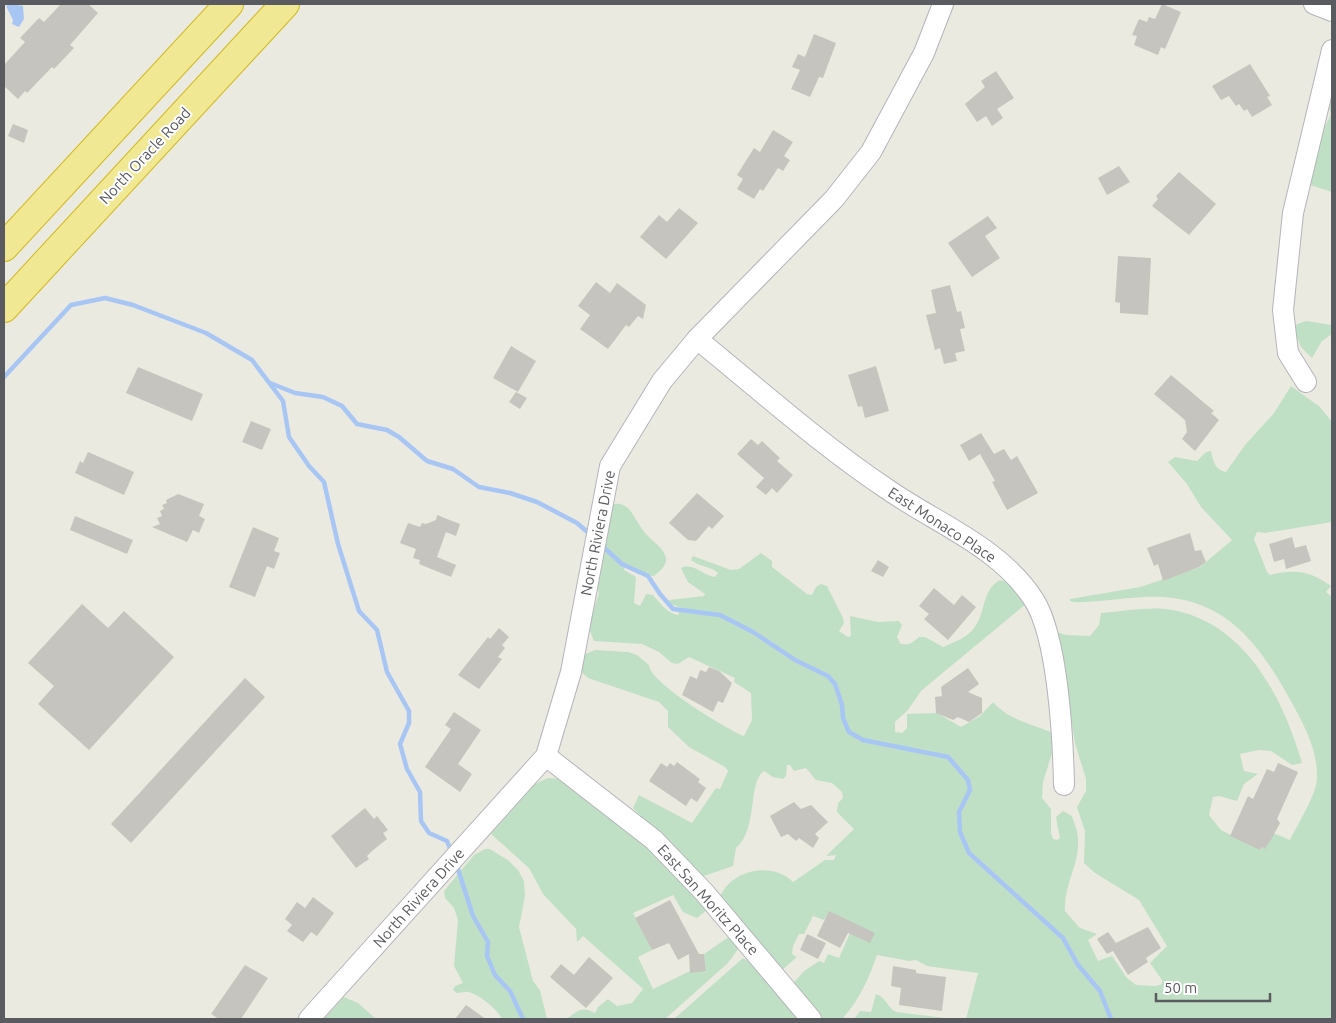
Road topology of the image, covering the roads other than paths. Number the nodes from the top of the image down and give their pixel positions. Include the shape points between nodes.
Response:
1 (228, 4) edge
2 (286, 4) edge
3 (943, 4) edge
4 (1314, 4) edge
5 (1332, 12) edge
6 (1332, 50) edge
7 (4, 247) edge
8 (4, 308) edge
9 (697, 339) junction
10 (1306, 382) dead end
11 (546, 756) junction
12 (1064, 785) dead end
13 (309, 1019) edge
14 (811, 1019) edge

1 - 7 highway
2 - 8 highway, North Oracle Road
3 - 9 street, North Riviera Drive via 924,53 871,152 834,199
4 - 5 street
6 - 10 street via 1293,213 1283,310 1288,353
9 - 11 street, North Riviera Drive via 662,380 610,466 571,672
9 - 12 street, East Monaco Place via 890,492 959,533 1005,566 1022,583 1035,601 1051,648 1063,740
11 - 13 street, North Riviera Drive
11 - 14 street, East San Moritz Place via 654,840 704,892

